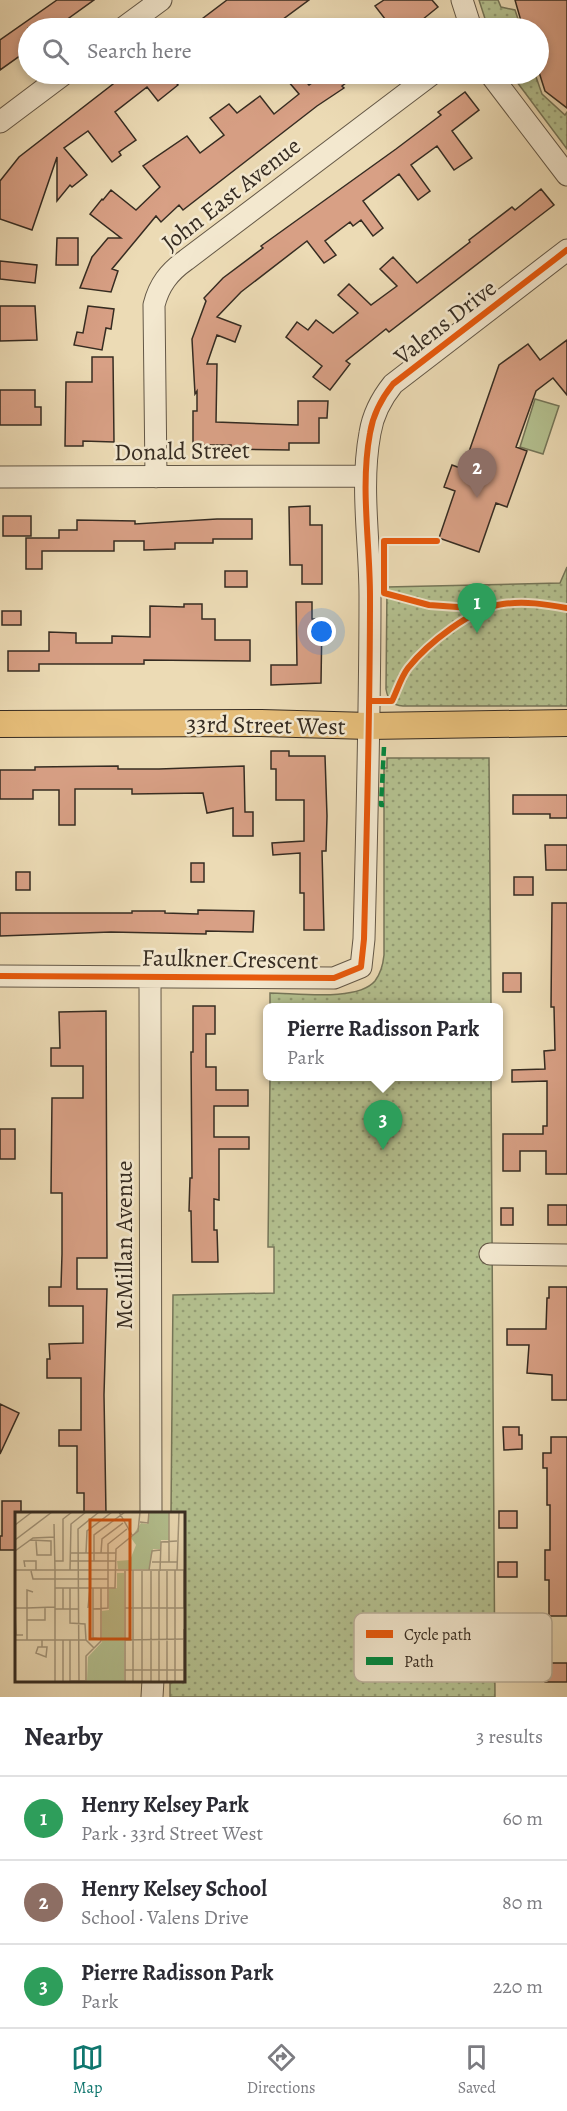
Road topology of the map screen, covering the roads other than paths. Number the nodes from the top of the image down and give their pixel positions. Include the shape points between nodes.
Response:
1 (161, 0) edge
2 (462, 0) edge
3 (137, 18) edge
4 (468, 18) edge
5 (51, 84) edge
6 (419, 84) edge
7 (498, 84) edge
8 (0, 122) edge
9 (567, 175) edge
10 (567, 250) edge
11 (365, 476) junction
12 (0, 477) edge
13 (156, 477) junction
14 (567, 723) edge
15 (0, 724) edge
16 (369, 726) junction
17 (0, 976) edge
18 (150, 976) junction
19 (490, 1254) dead end
20 (567, 1255) edge
21 (151, 1512) edge
22 (153, 1682) edge
23 (152, 1697) edge

1 - 3 street
2 - 4 street
5 - 8 street
6 - 13 street, John East Avenue via 165,279 154,305
7 - 9 street
10 - 11 street, Valens Drive via 393,384 373,419
11 - 13 street, Donald Street
11 - 16 street, Valens Drive via 370,593
12 - 13 street, Donald Street
14 - 16 main road, 33rd Street West
15 - 16 main road, 33rd Street West
16 - 18 street, Faulkner Crescent via 361,967 334,978
17 - 18 street, Faulkner Crescent
18 - 21 street, McMillan Avenue
19 - 20 street
22 - 23 street

